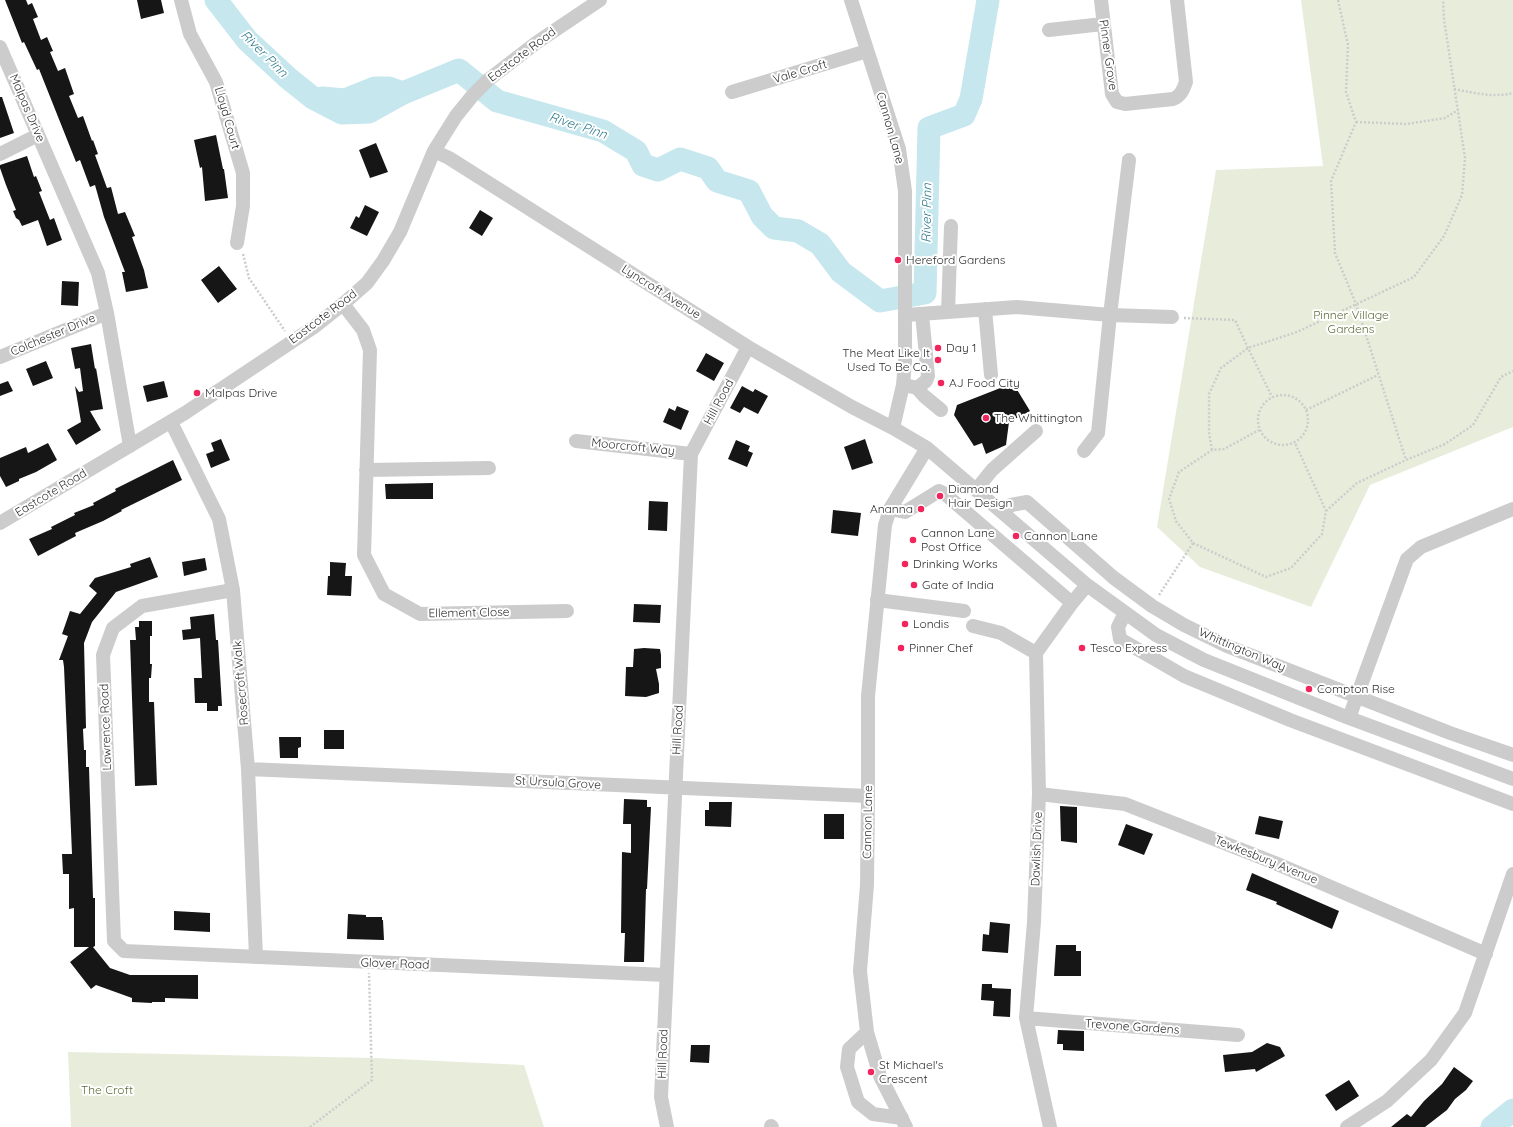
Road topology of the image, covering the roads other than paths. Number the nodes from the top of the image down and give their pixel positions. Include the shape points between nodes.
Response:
1 (181, 0) edge
2 (600, 0) edge
3 (851, 0) edge
4 (1101, 0) edge
5 (1177, 0) edge
6 (578, 5) edge
7 (1103, 24) junction
8 (1049, 30) dead end
9 (0, 47) edge
10 (867, 52) junction
11 (732, 92) dead end
12 (38, 135) junction
13 (434, 151) junction
14 (0, 154) edge
15 (1129, 160) dead end
16 (951, 226) dead end
17 (237, 243) road end
18 (343, 304) junction
19 (906, 309) junction
20 (985, 309) junction
21 (107, 312) junction
22 (948, 312) junction
23 (922, 314) junction
24 (1110, 315) junction
25 (1172, 317) road end
26 (748, 347) junction
27 (0, 357) edge
28 (991, 375) dead end
29 (902, 385) junction
30 (917, 388) junction
31 (941, 410) dead end
32 (170, 422) junction
33 (893, 428) junction
34 (1036, 431) dead end
35 (576, 441) dead end
36 (130, 446) junction
37 (927, 448) junction
38 (1084, 451) dead end
39 (690, 454) junction
40 (489, 468) dead end
41 (366, 470) junction
42 (976, 490) junction
43 (890, 509) junction
44 (1513, 509) edge
45 (1003, 512) junction
46 (0, 523) edge
47 (1087, 585) junction
48 (233, 590) junction
49 (877, 600) junction
50 (1072, 603) junction
51 (568, 611) dead end
52 (964, 611) dead end
53 (1125, 613) junction
54 (973, 626) dead end
55 (1036, 653) junction
56 (1357, 696) junction
57 (1350, 718) junction
58 (1513, 755) edge
59 (248, 769) junction
60 (1513, 779) edge
61 (676, 788) junction
62 (1039, 794) junction
63 (868, 796) junction
64 (1513, 804) edge
65 (1513, 874) edge
66 (124, 951) joint
67 (1486, 954) junction
68 (256, 957) junction
69 (666, 975) junction
70 (1026, 1018) junction
71 (867, 1032) junction
72 (1238, 1035) dead end
73 (904, 1123) edge
74 (667, 1127) edge
75 (1050, 1127) edge
76 (1347, 1127) edge

1 - 17 street, Lloyd Court via 190,34 216,82 242,173 243,206
2 - 6 street, Eastcote Road
3 - 10 street, Cannon Lane
4 - 7 street, Pinner Grove
5 - 7 street, Pinner Grove via 1186,82 1179,97 1173,99 1125,104 1117,102 1112,94
6 - 13 street, Eastcote Road via 473,95
7 - 8 street
9 - 12 street, Malpas Drive
10 - 11 street, Vale Croft
10 - 19 street, Cannon Lane via 899,149 906,191
12 - 14 street
12 - 21 street, Malpas Drive via 98,273
13 - 18 street, Eastcote Road via 400,232 383,261 367,283
13 - 26 street, Lyncroft Avenue via 456,162
15 - 24 street
16 - 22 street
18 - 32 street, Eastcote Road via 314,327
18 - 41 street, Ellement Close via 363,330 370,350
19 - 23 street
19 - 29 street, Cannon Lane via 906,362
20 - 22 street
20 - 24 street via 1017,307
20 - 28 street
21 - 27 street, Colchester Drive
21 - 36 street, Malpas Drive
22 - 23 street
23 - 30 street via 928,376
24 - 25 street
24 - 38 street via 1098,433
26 - 33 street, Lyncroft Avenue
26 - 39 street, Hill Road
29 - 30 street
29 - 33 street, Cannon Lane
30 - 31 street
32 - 36 street, Eastcote Road
32 - 48 street, Rosecroft Walk via 219,519
33 - 37 street, Whittington Way
34 - 42 street via 992,470
35 - 39 street, Moorcroft Way
36 - 46 street, Eastcote Road
37 - 42 street, Whittington Way
37 - 43 street, Cannon Lane
39 - 61 street, Hill Road
40 - 41 street
41 - 51 street, Ellement Close via 364,555 384,594 420,614
42 - 45 street, Whittington Way
43 - 49 street, Cannon Lane via 885,525
43 - 50 street via 904,512 939,491 945,494
44 - 56 street via 1421,547 1407,559
45 - 47 street, Whittington Way
45 - 56 street, Whittington Way via 1011,505 1027,502 1114,578 1152,606 1184,625 1227,646
47 - 50 street
47 - 53 street, Whittington Way
48 - 59 street, Rosecroft Walk
48 - 66 street, Lawrence Road via 142,606 113,628 103,655 114,941
49 - 52 street
49 - 63 street, Cannon Lane via 868,696
50 - 55 street
53 - 57 street, Whittington Way via 1156,635 1204,660
53 - 64 street via 1118,627 1120,639 1184,676 1290,720
54 - 55 street via 1001,633
55 - 62 street, Dawlish Drive
56 - 57 street
56 - 58 street, Whittington Way
57 - 60 street, Whittington Way
59 - 61 street, St Ursula Grove
59 - 68 street, Rosecroft Walk
61 - 63 street, St Ursula Grove
61 - 69 street, Hill Road
62 - 67 street, Tewkesbury Avenue via 1125,804 1275,863
62 - 70 street, Dawlish Drive via 1034,922
63 - 71 street, Cannon Lane via 867,885 860,972
65 - 67 street
66 - 68 street, Glover Road
67 - 76 street via 1465,1013 1431,1060 1387,1101
68 - 69 street, Glover Road
69 - 74 street, Hill Road via 661,1097
70 - 72 street, Trevone Gardens
70 - 75 street, Dawlish Drive
71 - 73 street, Cannon Lane via 880,1076
71 - 73 street via 849,1048 847,1067 858,1102 873,1114

